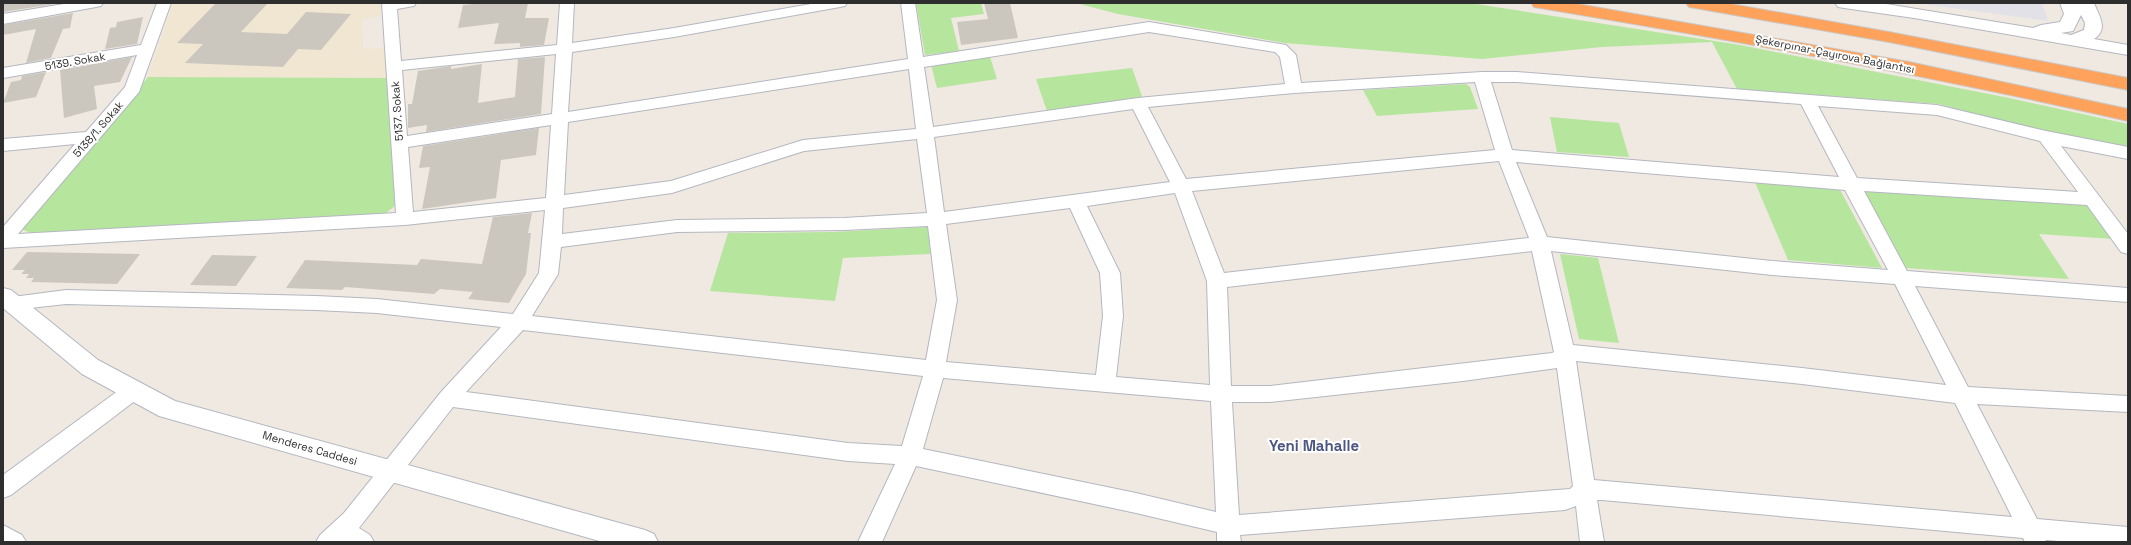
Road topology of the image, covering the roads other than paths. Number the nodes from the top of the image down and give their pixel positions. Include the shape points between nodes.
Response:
1 (96, 3) edge
2 (164, 3) edge
3 (409, 3) edge
4 (567, 3) edge
5 (840, 3) edge
6 (908, 3) edge
7 (1540, 3) edge
8 (1695, 3) edge
9 (1844, 3) edge
10 (389, 4) edge
11 (2076, 7) edge
12 (3, 19) edge
13 (2020, 31) junction
14 (2092, 32) junction
15 (2073, 40) junction
16 (148, 48) junction
17 (566, 48) junction
18 (2128, 49) edge
19 (918, 64) junction
20 (394, 66) junction
21 (3, 74) edge
22 (1482, 77) junction
23 (2128, 84) edge
24 (1294, 88) junction
25 (1807, 101) junction
26 (1138, 103) junction
27 (2128, 115) edge
28 (561, 118) junction
29 (926, 133) junction
30 (92, 137) junction
31 (2046, 137) junction
32 (400, 143) junction
33 (3, 145) edge
34 (2128, 153) edge
35 (1505, 155) junction
36 (1852, 184) junction
37 (1182, 186) junction
38 (2091, 198) junction
39 (1076, 202) junction
40 (554, 203) junction
41 (405, 219) junction
42 (937, 219) junction
43 (3, 240) edge
44 (552, 242) junction
45 (1540, 243) junction
46 (2128, 247) edge
47 (1901, 277) junction
48 (1217, 281) junction
49 (2128, 294) edge
50 (8, 299) edge
51 (518, 322) junction
52 (1562, 352) junction
53 (935, 369) junction
54 (1105, 385) junction
55 (133, 390) junction
56 (1221, 394) junction
57 (1962, 395) junction
58 (448, 398) junction
59 (2128, 404) edge
60 (910, 456) junction
61 (392, 471) junction
62 (3, 488) edge
63 (1584, 493) junction
64 (1229, 534) edge
65 (3, 535) edge
66 (2033, 535) edge
67 (335, 536) edge
68 (2128, 537) edge
69 (14, 542) edge
70 (362, 542) edge
71 (645, 542) edge
72 (870, 542) edge
73 (1592, 542) edge

1 - 12 street
2 - 16 street, 5138/1. Sokak
3 - 10 street
4 - 17 street
5 - 17 street via 732,24
6 - 19 street
7 - 27 highway, Şekerpınar-Çayırova Bağlantısı via 1691,27 1871,61
8 - 23 highway via 1904,40
9 - 13 street
10 - 20 street, 5137. Sokak
11 - 13 street via 2067,27
11 - 14 street via 2080,24
13 - 15 street
14 - 15 street
14 - 18 street
15 - 18 street
16 - 21 street, 5139. Sokak
16 - 30 street, 5138/1. Sokak via 133,88
17 - 20 street
17 - 28 street
19 - 24 street via 1149,27 1280,48 1288,55
19 - 28 street
19 - 29 street
20 - 32 street, 5137. Sokak
22 - 24 street
22 - 25 street via 1517,77
22 - 35 street
24 - 26 street
25 - 31 street via 1937,110
25 - 36 street
26 - 29 street
26 - 37 street
28 - 32 street
28 - 40 street
29 - 40 street via 803,146 672,186
29 - 42 street
30 - 33 street
30 - 43 street, 5138/1. Sokak
31 - 34 street
31 - 38 street
32 - 41 street, 5137. Sokak
35 - 36 street
35 - 37 street
35 - 45 street
36 - 38 street
36 - 47 street
37 - 39 street
37 - 48 street
38 - 46 street
39 - 42 street
39 - 54 street via 1110,274 1113,316
40 - 41 street
40 - 44 street
41 - 43 street
42 - 44 street via 844,224 677,226
42 - 53 street via 948,300
44 - 51 street via 548,274
45 - 47 street via 1772,268
45 - 48 street
45 - 52 street
47 - 49 street
47 - 57 street
48 - 56 street
50 - 51 street via 66,297 316,302
50 - 55 street, Menderes Caddesi via 90,367
51 - 53 street
51 - 58 street
52 - 56 street via 1270,394
52 - 57 street
52 - 63 street via 1582,468 1590,482
53 - 54 street
53 - 60 street
54 - 56 street
55 - 61 street, Menderes Caddesi via 168,409
55 - 62 street
56 - 64 street
57 - 59 street
57 - 66 street
58 - 60 street via 848,452
58 - 61 street
60 - 64 street via 1128,501
60 - 72 street
61 - 67 street via 352,520
61 - 71 street, Menderes Caddesi
63 - 64 street via 1254,525
63 - 66 street
63 - 73 street
65 - 69 street
66 - 68 street
67 - 70 street

